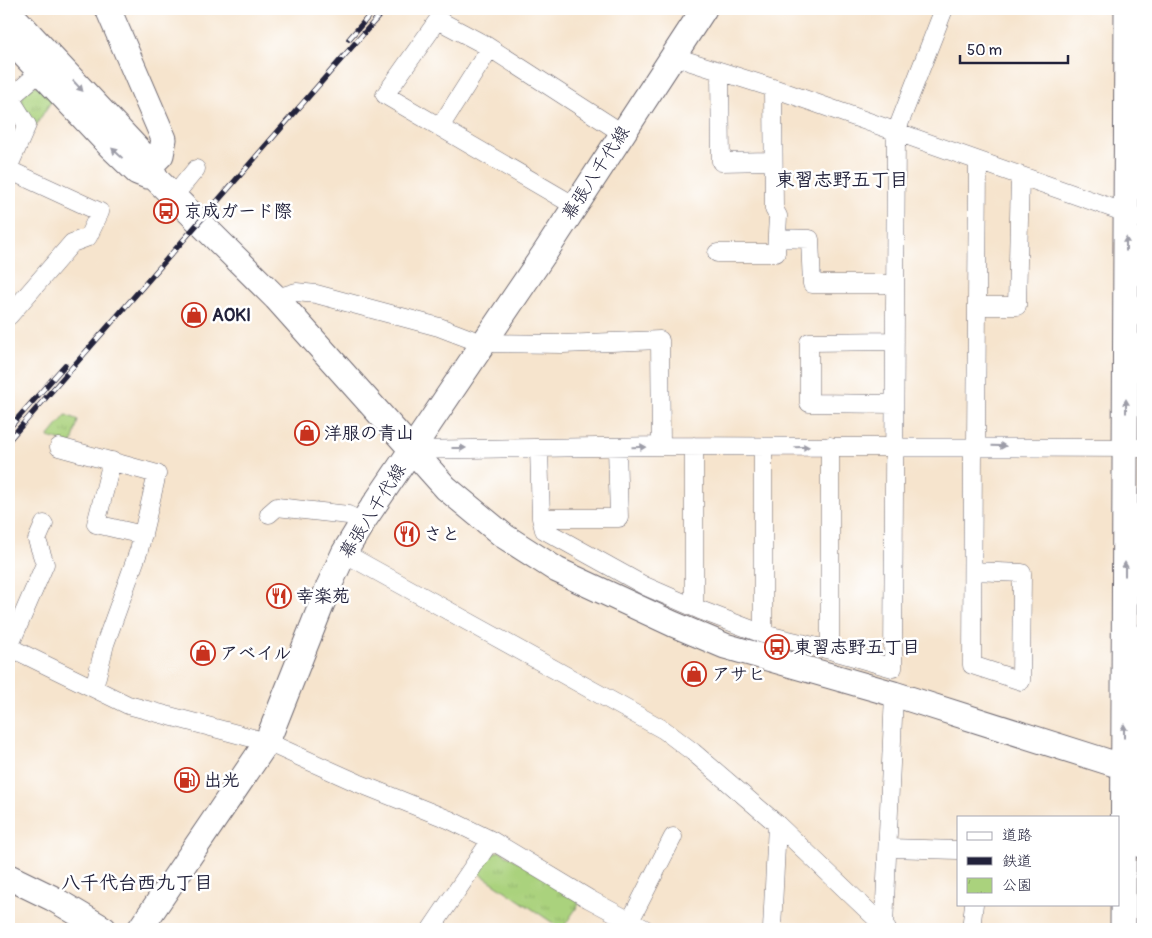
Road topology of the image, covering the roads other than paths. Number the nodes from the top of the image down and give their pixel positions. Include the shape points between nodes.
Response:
1 (108, 9) edge
2 (704, 9) edge
3 (1127, 9) edge
4 (941, 10) edge
5 (9, 12) edge
6 (9, 38) edge
7 (490, 48) junction
8 (672, 56) junction
9 (47, 66) junction
10 (720, 71) junction
11 (773, 88) junction
12 (9, 98) edge
13 (440, 127) junction
14 (896, 132) junction
15 (622, 133) junction
16 (772, 161) junction
17 (978, 161) junction
18 (9, 166) edge
19 (196, 169) dead end
20 (9, 170) edge
21 (1020, 176) junction
22 (160, 181) junction
23 (575, 206) junction
24 (1135, 215) edge
25 (777, 238) junction
26 (717, 253) dead end
27 (895, 284) junction
28 (276, 298) junction
29 (977, 306) junction
30 (9, 316) edge
31 (894, 341) junction
32 (481, 343) junction
33 (894, 404) junction
34 (661, 446) junction
35 (694, 446) junction
36 (830, 446) junction
37 (974, 446) junction
38 (59, 447) dead end
39 (617, 447) junction
40 (763, 447) junction
41 (894, 447) junction
42 (539, 448) junction
43 (1134, 448) edge
44 (410, 450) junction
45 (112, 461) junction
46 (269, 514) dead end
47 (541, 518) junction
48 (363, 522) junction
49 (44, 524) dead end
50 (143, 535) junction
51 (344, 553) junction
52 (973, 572) junction
53 (694, 607) junction
54 (762, 634) junction
55 (1143, 637) edge
56 (9, 647) edge
57 (830, 650) junction
58 (94, 688) junction
59 (894, 694) junction
60 (267, 742) junction
61 (1136, 770) edge
62 (777, 824) junction
63 (673, 837) dead end
64 (491, 840) junction
65 (889, 848) junction
66 (957, 850) edge
67 (1132, 850) edge
68 (9, 877) edge
69 (974, 906) edge
70 (638, 925) edge
71 (886, 928) edge
72 (104, 929) edge
73 (140, 929) edge
74 (431, 929) edge
75 (772, 929) edge
76 (971, 929) edge
77 (1123, 929) edge

1 - 22 street via 164,139
2 - 8 street, 幕張八千代線
3 - 24 street
4 - 14 street
5 - 9 street
6 - 9 street
7 - 13 street
7 - 13 street via 438,20 392,81 385,95
7 - 15 street
8 - 10 street
8 - 15 street, 幕張八千代線
9 - 12 street
9 - 22 street via 147,159
10 - 11 street
10 - 16 street via 721,162
11 - 14 street
11 - 16 street
12 - 18 street via 27,125
13 - 23 street
14 - 17 street
14 - 27 street
15 - 23 street, 幕張八千代線
16 - 25 street
17 - 21 street
17 - 29 street
19 - 22 street
20 - 30 street via 100,212 88,237 72,243
21 - 24 street
21 - 29 street via 1017,306
22 - 28 street
23 - 32 street, 幕張八千代線
43 -> 24 street
25 - 26 street via 776,253
25 - 27 street via 810,239 812,284
27 - 31 street
28 - 32 street via 296,292 316,294 439,327
28 - 44 street
29 - 37 street
31 - 33 street
31 - 33 street via 810,342 809,403
32 - 34 street via 660,340
32 - 44 street, 幕張八千代線
33 - 41 street
34 - 35 street
39 -> 34 street
35 - 40 street
35 - 53 street
40 -> 36 street
36 - 41 street
36 - 57 street
37 - 41 street
37 -> 43 street
37 - 52 street
38 - 45 street
39 - 42 street
39 - 47 street via 619,518
40 - 54 street
41 - 57 street via 893,668
44 -> 42 street
42 - 47 street
61 -> 43 street
44 - 48 street, 幕張八千代線
44 - 59 street via 446,488 504,536 556,570 725,646
45 - 50 street via 157,474
45 - 50 street via 96,524
46 - 48 street via 277,506 348,515
47 - 53 street via 544,530 645,586
48 - 51 street, 幕張八千代線
49 - 56 street via 37,540 45,564
50 - 58 street via 105,644
51 - 60 street, 幕張八千代線
51 - 62 street via 664,730
52 - 52 street via 972,665 1021,681 1022,573
53 - 54 street
54 - 57 street
55 - 61 street
56 - 58 street
58 - 60 street via 128,705
59 - 61 street
59 - 65 street
60 - 64 street
60 - 73 street, 幕張八千代線
61 - 67 street
62 - 71 street
62 - 75 street
63 - 70 street
64 - 70 street
64 - 74 street
65 - 66 street
65 - 71 street
67 - 77 street
68 - 72 street
69 - 76 street

